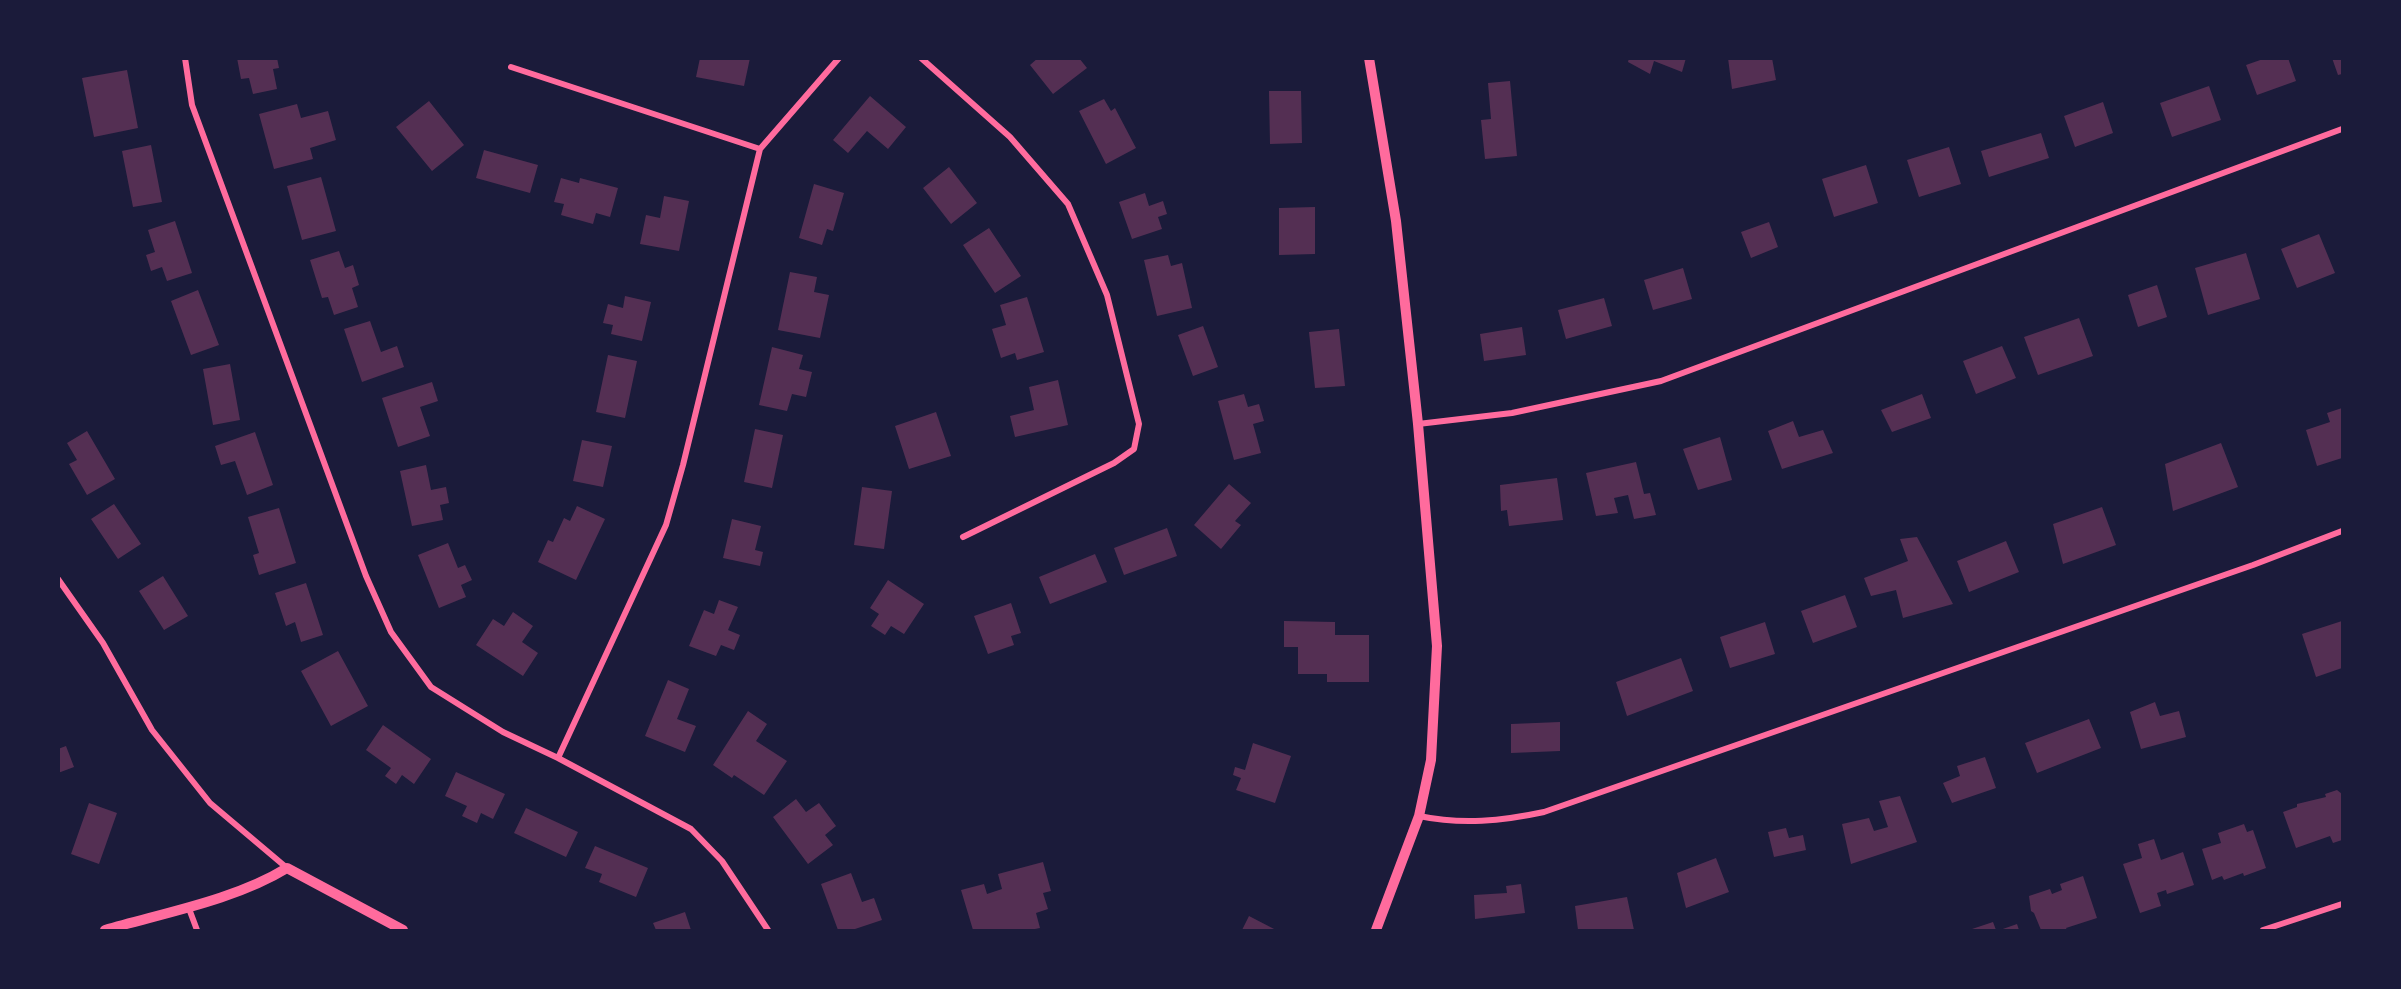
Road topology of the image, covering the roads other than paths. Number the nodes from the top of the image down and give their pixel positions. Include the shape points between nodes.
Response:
1 (185, 58) edge
2 (839, 58) edge
3 (921, 58) edge
4 (1369, 58) edge
5 (512, 67) dead end
6 (2343, 129) edge
7 (760, 149) junction
8 (1418, 424) junction
9 (2343, 531) edge
10 (963, 537) dead end
11 (58, 579) edge
12 (558, 758) junction
13 (1419, 816) junction
14 (287, 868) junction
15 (2343, 904) edge
16 (188, 906) junction
17 (105, 930) edge
18 (197, 930) edge
19 (403, 930) edge
20 (768, 930) edge
21 (1376, 930) edge
22 (2263, 930) edge

1 - 12 street via 192,105 366,576 391,632 431,687 503,732
2 - 7 street
3 - 10 street via 1010,137 1068,204 1107,295 1139,424 1134,449 1094,473
4 - 8 street via 1396,221
5 - 7 street
6 - 8 street via 1661,381 1512,413
7 - 12 street via 666,525
8 - 13 street via 1437,646 1431,760
9 - 13 street via 1544,812 1500,821 1445,822
11 - 14 street via 103,643 152,730 210,803
12 - 20 street via 691,829 723,861
13 - 21 street
14 - 16 street via 242,890
14 - 19 street
15 - 22 street
16 - 17 street
16 - 18 street

